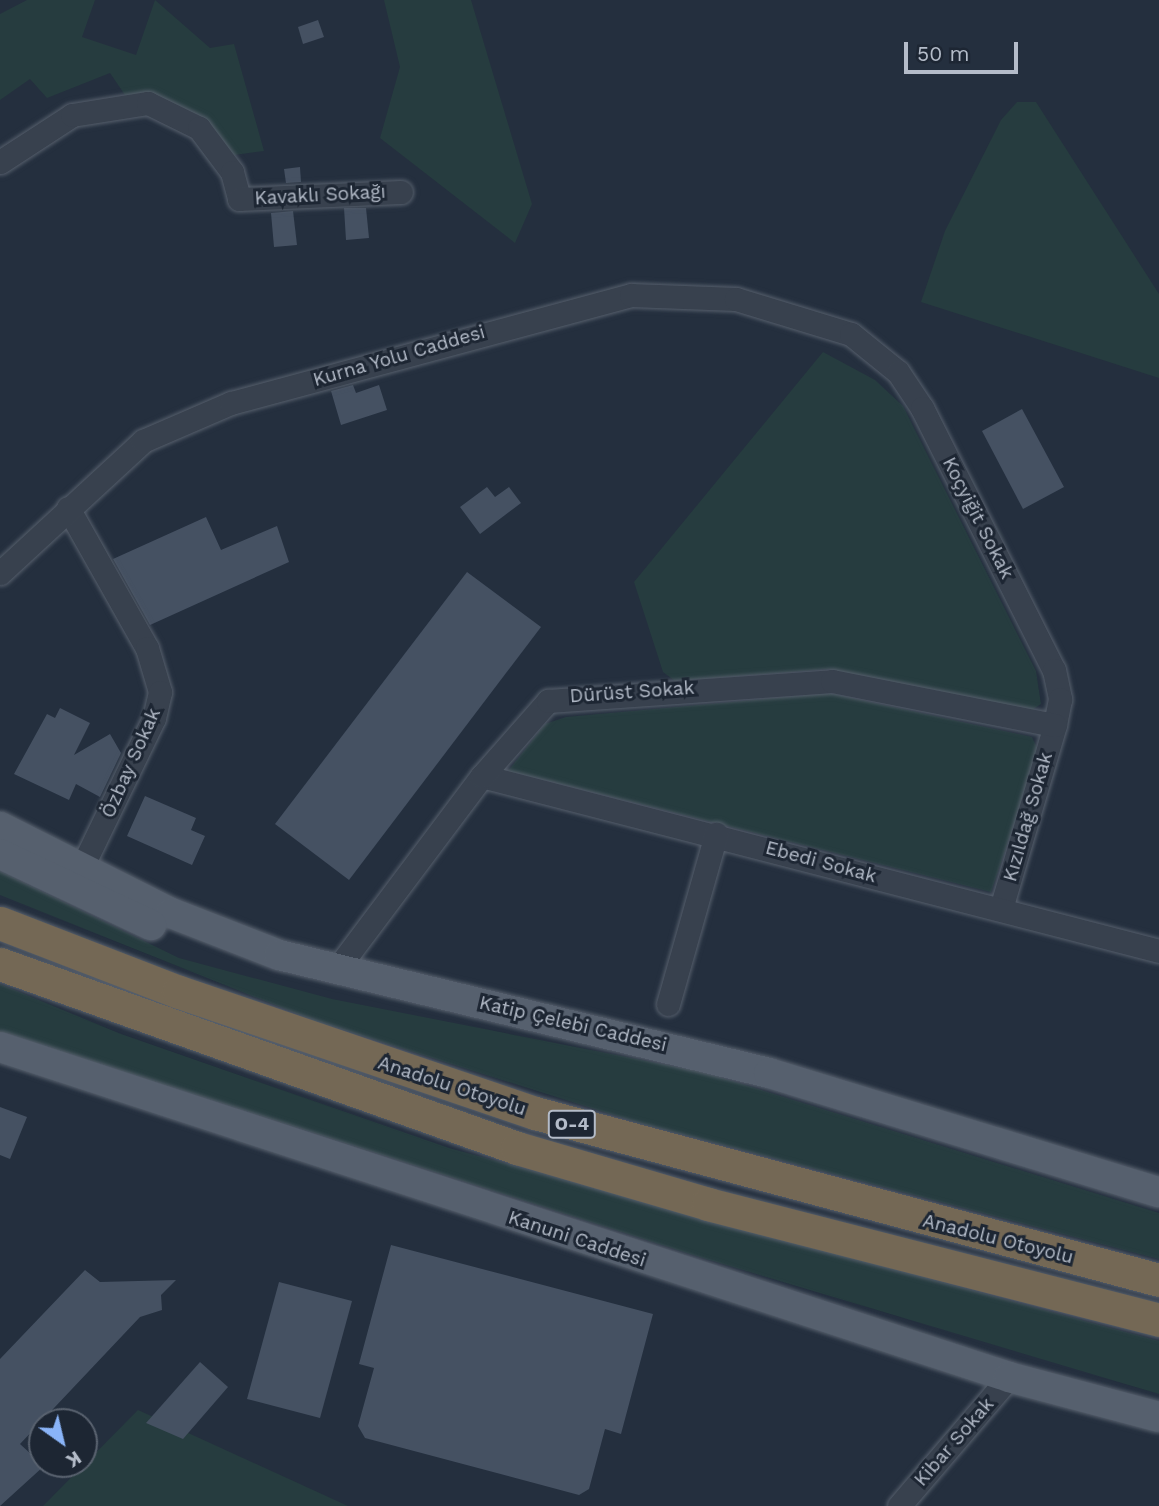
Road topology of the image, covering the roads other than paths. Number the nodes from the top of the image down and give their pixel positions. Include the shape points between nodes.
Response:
1 (0, 162) edge
2 (401, 192) dead end
3 (851, 334) joint
4 (68, 508) junction
5 (1, 567) edge
6 (1055, 725) junction
7 (482, 776) junction
8 (0, 827) edge
9 (716, 834) junction
10 (0, 854) edge
11 (82, 867) junction
12 (1001, 909) junction
13 (0, 923) edge
14 (1159, 951) edge
15 (0, 964) edge
16 (337, 969) junction
17 (668, 1004) dead end
18 (657, 1043) junction
19 (0, 1047) edge
20 (1159, 1192) edge
21 (1159, 1280) edge
22 (1159, 1320) edge
23 (1009, 1377) junction
24 (1159, 1417) edge
25 (899, 1506) edge

1 - 2 street, Kavaklı Sokağı via 72,115 148,103 199,128 232,172 239,199
3 - 4 street, Kurna Yolu Caddesi via 712,295 655,293 598,302 183,419 144,441
3 - 6 street, Koçyiğit Sokak via 892,366 922,408 1054,670 1060,699
4 - 5 street, Kurna Yolu Caddesi
4 - 11 street, Özbay Sokak via 147,648 160,692 154,718
6 - 7 street, Dürüst Sokak via 846,681 584,694 536,709
6 - 12 street, Kızıldağ Sokak
7 - 9 street, Ebedi Sokak
7 - 16 street, Dürüst Sokak
8 - 11 main road, Katip Çelebi Caddesi
9 - 12 street, Ebedi Sokak
9 - 17 street
10 - 18 main road via 177,938 270,971
11 - 16 main road, Katip Çelebi Caddesi via 223,936
12 - 14 street, Ebedi Sokak
13 - 21 highway, Anadolu Otoyolu / O-4 via 179,992 535,1113
15 - 22 highway, Anadolu Otoyolu / O-4 via 517,1148 708,1204
16 - 18 main road, Katip Çelebi Caddesi
18 - 20 main road, Katip Çelebi Caddesi
19 - 23 main road, Kanuni Caddesi
23 - 24 main road, Kanuni Caddesi
23 - 25 street, Kibar Sokak

